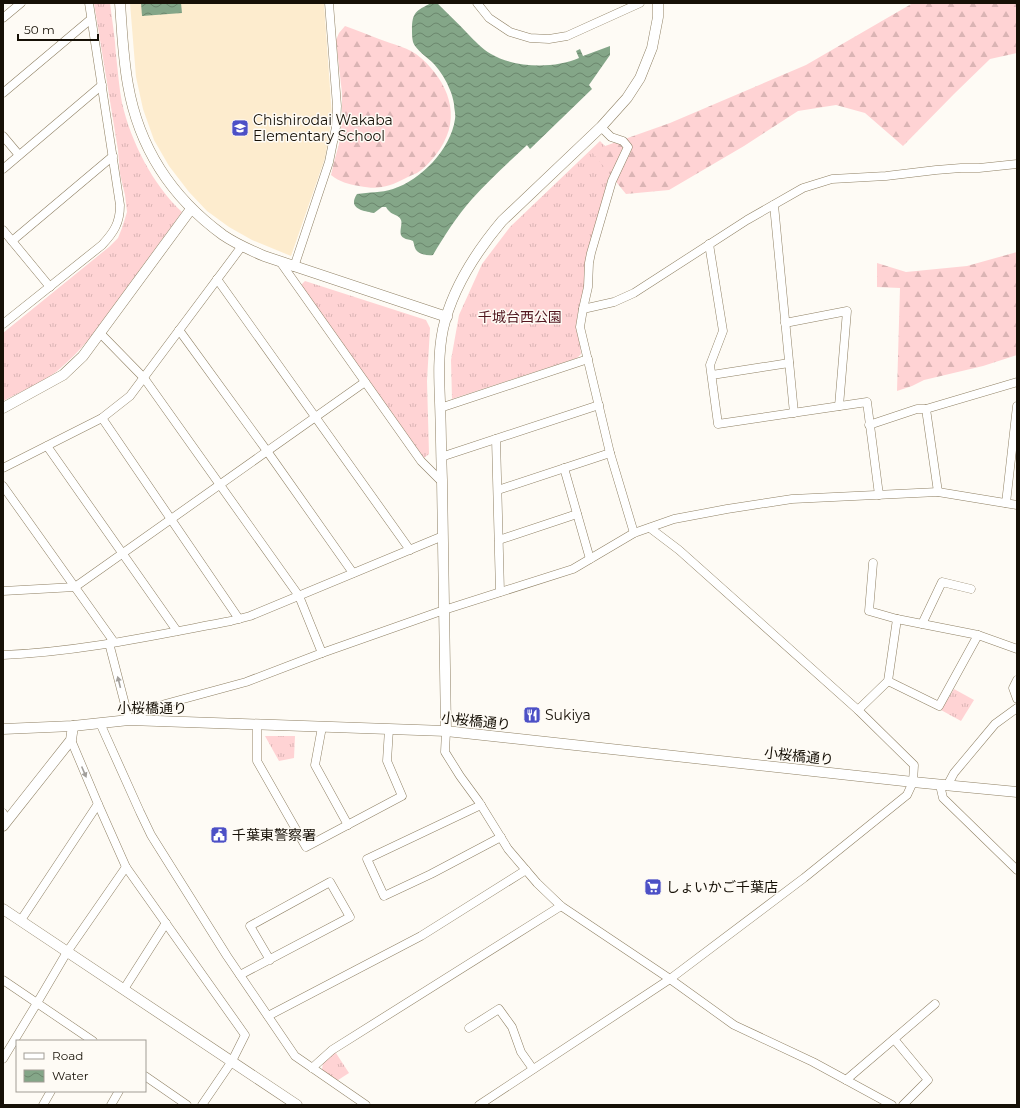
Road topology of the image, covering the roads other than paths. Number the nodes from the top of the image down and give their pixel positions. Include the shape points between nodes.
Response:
1 (21, 3) edge
2 (89, 3) edge
3 (120, 3) edge
4 (329, 3) edge
5 (477, 3) edge
6 (640, 3) edge
7 (658, 3) edge
8 (3, 18) edge
9 (91, 19) junction
10 (102, 85) junction
11 (3, 93) edge
12 (600, 127) junction
13 (3, 136) edge
14 (19, 155) junction
15 (113, 156) junction
16 (1017, 164) edge
17 (3, 169) edge
18 (774, 205) junction
19 (191, 209) junction
20 (3, 230) edge
21 (12, 241) junction
22 (709, 244) junction
23 (242, 246) junction
24 (281, 262) junction
25 (294, 267) junction
26 (217, 279) junction
27 (50, 287) junction
28 (583, 309) junction
29 (447, 317) junction
30 (785, 323) junction
31 (3, 324) edge
32 (180, 330) junction
33 (100, 333) junction
34 (588, 359) junction
35 (789, 363) junction
36 (712, 375) junction
37 (144, 378) junction
38 (365, 382) junction
39 (1017, 382) edge
40 (599, 405) junction
41 (839, 406) junction
42 (1017, 406) edge
43 (3, 408) edge
44 (440, 408) junction
45 (926, 409) junction
46 (794, 412) junction
47 (315, 417) junction
48 (102, 418) junction
49 (869, 425) junction
50 (496, 439) junction
51 (47, 446) junction
52 (267, 451) junction
53 (610, 452) junction
54 (441, 457) junction
55 (3, 468) edge
56 (564, 468) junction
57 (442, 482) junction
58 (220, 485) junction
59 (3, 486) edge
60 (498, 490) junction
61 (938, 492) junction
62 (879, 495) junction
63 (1006, 503) junction
64 (1017, 506) edge
65 (577, 514) junction
66 (171, 519) junction
67 (650, 528) junction
68 (634, 533) junction
69 (443, 536) junction
70 (499, 540) junction
71 (410, 550) junction
72 (123, 553) junction
73 (590, 559) junction
74 (873, 563) dead end
75 (353, 573) junction
76 (75, 587) junction
77 (971, 589) dead end
78 (3, 591) edge
79 (500, 592) junction
80 (299, 596) junction
81 (444, 610) junction
82 (239, 619) junction
83 (897, 620) junction
84 (922, 624) junction
85 (177, 631) junction
86 (978, 635) junction
87 (111, 643) junction
88 (1017, 649) edge
89 (322, 653) junction
90 (3, 655) edge
91 (1017, 680) edge
92 (888, 681) junction
93 (1017, 699) edge
94 (1017, 708) edge
95 (858, 710) junction
96 (129, 720) junction
97 (100, 723) junction
98 (258, 725) junction
99 (73, 726) junction
100 (322, 727) junction
101 (3, 729) edge
102 (389, 729) junction
103 (446, 731) junction
104 (70, 740) junction
105 (913, 782) junction
106 (944, 785) junction
107 (1017, 792) edge
108 (98, 804) junction
109 (481, 805) junction
110 (4, 820) edge
111 (348, 826) junction
112 (501, 837) junction
113 (126, 867) junction
114 (526, 870) junction
115 (1017, 870) edge
116 (561, 906) junction
117 (3, 909) edge
118 (20, 920) junction
119 (166, 923) junction
120 (67, 952) junction
121 (270, 960) junction
122 (240, 975) junction
123 (3, 980) edge
124 (670, 980) junction
125 (124, 989) junction
126 (37, 1003) junction
127 (935, 1004) dead end
128 (268, 1016) junction
129 (469, 1028) dead end
130 (84, 1038) edge
131 (894, 1039) junction
132 (3, 1059) edge
133 (232, 1061) junction
134 (312, 1068) junction
135 (533, 1069) junction
136 (146, 1077) edge
137 (846, 1080) junction
138 (50, 1092) edge
139 (118, 1092) edge
140 (876, 1096) junction
141 (43, 1105) edge
142 (111, 1105) edge
143 (187, 1105) edge
144 (202, 1105) edge
145 (297, 1105) edge
146 (366, 1105) edge
147 (479, 1105) edge
148 (873, 1105) edge
149 (892, 1105) edge
150 (903, 1105) edge

1 - 8 street
2 - 9 street
3 - 19 street via 127,77 136,117 160,170
4 - 25 street via 337,106 336,127 329,162
5 - 6 street via 489,18 510,32 530,38 549,39 567,36
7 - 12 street via 652,48 640,78 627,98
9 - 10 street
9 - 11 street
10 - 14 street
10 - 15 street
12 - 28 street via 628,147 612,181 591,253
12 - 29 street via 489,236 458,286
13 - 14 street
14 - 17 street
15 - 21 street
15 - 27 street via 120,215 112,235
16 - 18 street via 832,179 803,188
18 - 22 street
18 - 30 street
19 - 23 street
19 - 33 street
20 - 21 street
21 - 27 street
22 - 28 street via 634,294 614,302
22 - 36 street via 722,331 710,365
23 - 24 street
23 - 26 street
24 - 25 street
24 - 38 street
25 - 29 street
26 - 32 street
26 - 47 street
27 - 31 street
28 - 34 street via 580,327
29 - 44 street via 441,343
30 - 35 street
30 - 41 street via 847,311
32 - 37 street
32 - 52 street
33 - 37 street
33 - 43 street via 83,356 63,375
34 - 40 street
34 - 44 street
35 - 36 street
35 - 46 street
36 - 46 street via 718,424
37 - 48 street via 130,396
37 - 58 street
38 - 47 street
38 - 57 street via 421,461
39 - 45 street
40 - 50 street
40 - 53 street
41 - 46 street
41 - 49 street via 867,402
42 - 63 street
44 - 54 street
45 - 49 street via 917,409
45 - 61 street
47 - 52 street
47 - 71 street
48 - 51 street
48 - 66 street
49 - 62 street
50 - 54 street
50 - 60 street
51 - 55 street
51 - 72 street
52 - 58 street
52 - 75 street
53 - 56 street
53 - 68 street
54 - 57 street
56 - 60 street
56 - 65 street
57 - 69 street
58 - 66 street
58 - 80 street
59 - 76 street
60 - 70 street
61 - 62 street
61 - 63 street
62 - 67 street via 792,499 674,519
63 - 64 street
65 - 70 street
65 - 73 street
66 - 72 street
66 - 82 street
67 - 68 street
67 - 95 street via 679,550
68 - 73 street
69 - 71 street
69 - 81 street
70 - 79 street
71 - 75 street
72 - 76 street
72 - 85 street
73 - 79 street via 573,569
74 - 83 street via 869,611
75 - 80 street
76 - 78 street
76 - 87 street
77 - 84 street via 942,582
79 - 81 street
80 - 82 street
80 - 89 street
81 - 89 street
81 - 103 street
82 - 85 street
83 - 84 street
83 - 92 street
84 - 86 street
85 - 87 street
86 - 88 street
86 - 92 street via 939,706
87 - 90 street via 64,651
96 -> 87 street
89 - 96 street via 246,682 154,706
91 - 93 street via 1013,688
92 - 95 street
94 - 106 street via 994,724
95 - 105 street via 914,766
96 - 97 street, 小桜橋通り
96 - 98 street, 小桜橋通り
97 - 99 street, 小桜橋通り
97 - 122 street via 151,836
98 - 100 street, 小桜橋通り
98 - 111 street via 257,761 306,847
99 - 101 street, 小桜橋通り
99 - 104 street
100 - 102 street, 小桜橋通り
100 - 111 street via 315,765
102 - 103 street, 小桜橋通り
102 - 111 street via 387,761 402,796
103 - 105 street, 小桜橋通り
103 - 109 street via 445,752
104 -> 108 street
104 - 110 street
105 - 106 street, 小桜橋通り
105 - 124 street via 907,795 804,878
106 - 107 street, 小桜橋通り
106 - 115 street via 943,798
108 - 113 street
108 - 118 street
109 - 112 street
109 - 112 street via 367,860 384,896
112 - 114 street
113 - 119 street
113 - 120 street
114 - 116 street
114 - 128 street via 421,936
116 - 124 street
116 - 134 street via 332,1050
117 - 118 street
118 - 120 street
119 - 125 street
119 - 133 street via 246,1035
120 - 125 street
120 - 126 street
121 - 121 street via 350,917 330,882 250,926
121 - 122 street
122 - 128 street
123 - 126 street
124 - 135 street
124 - 137 street via 734,1025
125 - 133 street
126 - 130 street
126 - 132 street
127 - 131 street
128 - 134 street via 295,1056
129 - 135 street via 499,1009 512,1027 521,1052
131 - 137 street
131 - 150 street via 928,1080
133 - 144 street
133 - 145 street
134 - 146 street
135 - 147 street
136 - 143 street
137 - 140 street
138 - 141 street
139 - 142 street
140 - 148 street
140 - 149 street

